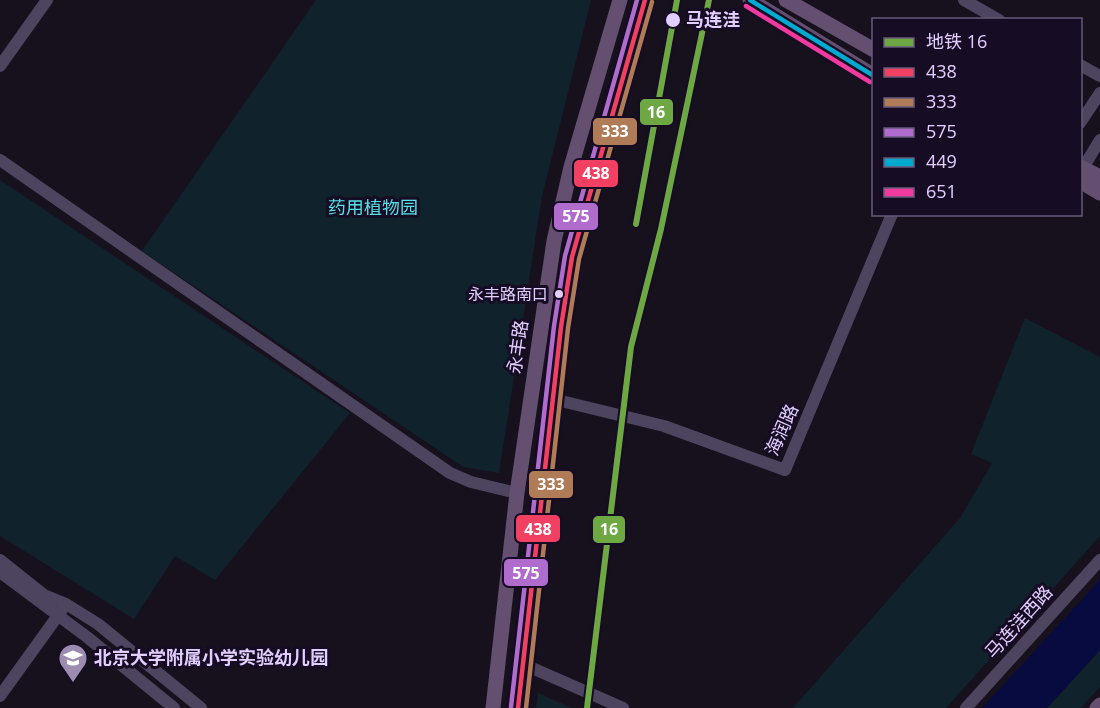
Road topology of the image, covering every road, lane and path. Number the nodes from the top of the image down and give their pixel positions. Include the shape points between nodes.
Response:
1 (47, 0) edge
2 (620, 0) edge
3 (645, 0) edge
4 (750, 0) edge
5 (964, 0) edge
6 (793, 2) edge
7 (996, 18) edge
8 (872, 49) edge
9 (0, 66) edge
10 (1082, 66) edge
11 (872, 75) edge
12 (1100, 76) edge
13 (1100, 93) edge
14 (1082, 120) edge
15 (1100, 140) edge
16 (0, 160) edge
17 (1082, 170) edge
18 (1082, 172) edge
19 (1082, 173) edge
20 (1100, 177) edge
21 (1100, 193) edge
22 (891, 216) edge
23 (553, 399) junction
24 (517, 493) junction
25 (0, 560) edge
26 (1100, 560) edge
27 (0, 572) edge
28 (66, 604) junction
29 (57, 615) junction
30 (524, 664) junction
31 (0, 696) edge
32 (174, 708) edge
33 (201, 708) edge
34 (493, 708) edge
35 (518, 708) edge
36 (623, 708) edge
37 (966, 708) edge

1 - 9 street
2 - 24 main road, 永丰路 via 561,204
3 - 23 main road via 572,257
4 - 11 main road
5 - 7 street
6 - 8 main road
10 - 12 street
13 - 14 street
15 - 17 street
16 - 24 street via 450,473
18 - 20 main road
19 - 21 main road
22 - 23 street, 海润路 via 785,470 664,426
23 - 30 main road
24 - 34 main road, 永丰路
25 - 28 street via 44,595
26 - 37 street, 马连洼西路
27 - 29 street
28 - 29 street
28 - 33 street via 98,624
29 - 31 street
29 - 32 street
30 - 35 main road
30 - 36 street

